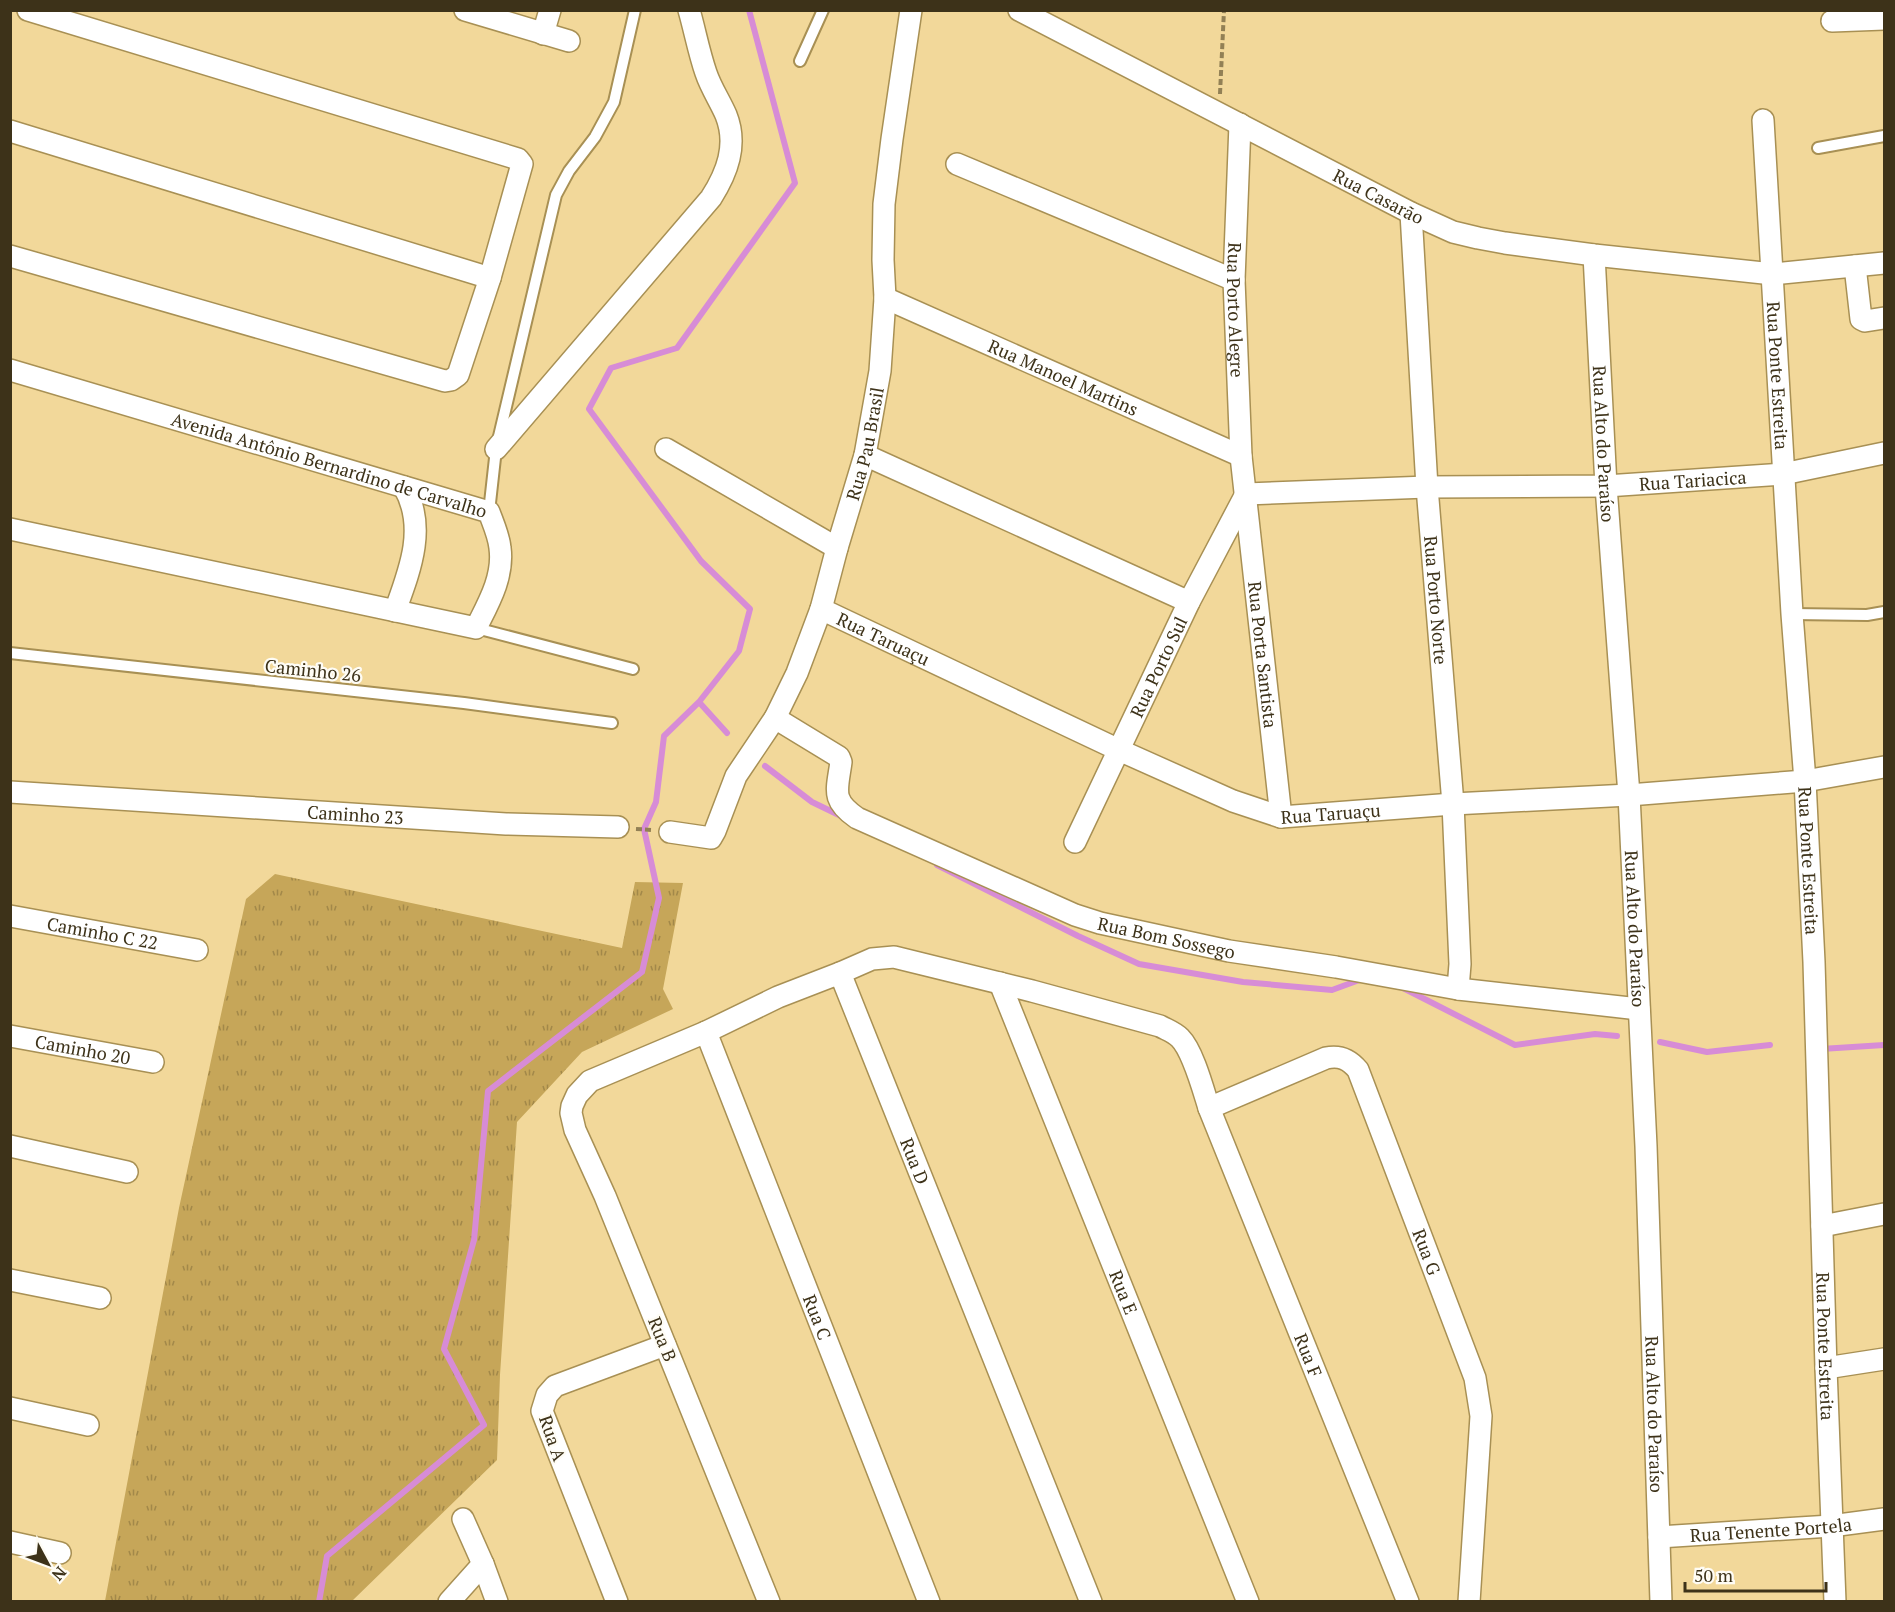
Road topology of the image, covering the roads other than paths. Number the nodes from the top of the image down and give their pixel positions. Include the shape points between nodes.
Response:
1 (28, 10) edge
2 (465, 10) edge
3 (550, 10) edge
4 (635, 10) edge
5 (689, 10) edge
6 (823, 10) edge
7 (911, 10) edge
8 (1019, 10) edge
9 (1884, 19) edge
10 (1832, 21) dead end
11 (543, 34) junction
12 (569, 41) dead end
13 (800, 61) dead end
14 (1763, 120) dead end
15 (1240, 124) junction
16 (10, 131) edge
17 (1884, 136) edge
18 (1818, 148) dead end
19 (957, 164) dead end
20 (1411, 213) junction
21 (1594, 255) junction
22 (10, 256) edge
23 (1884, 263) edge
24 (1855, 266) junction
25 (1773, 274) junction
26 (490, 278) junction
27 (1234, 280) junction
28 (885, 298) junction
29 (1884, 318) edge
30 (10, 370) edge
31 (496, 449) junction
32 (666, 449) dead end
33 (1884, 453) edge
34 (865, 455) junction
35 (1241, 456) junction
36 (1783, 474) junction
37 (1606, 486) junction
38 (404, 487) junction
39 (1427, 487) junction
40 (1246, 494) junction
41 (489, 512) junction
42 (10, 529) edge
43 (837, 548) junction
44 (1188, 602) junction
45 (821, 609) junction
46 (395, 611) junction
47 (1884, 612) edge
48 (1792, 614) junction
49 (476, 628) junction
50 (10, 653) edge
51 (633, 669) dead end
52 (775, 718) junction
53 (612, 723) dead end
54 (1119, 750) junction
55 (1884, 767) edge
56 (1805, 781) junction
57 (10, 792) edge
58 (1629, 795) junction
59 (1453, 804) junction
60 (1281, 817) junction
61 (618, 826) road end
62 (670, 832) road end
63 (1075, 842) dead end
64 (10, 916) edge
65 (197, 950) dead end
66 (840, 973) junction
67 (1000, 983) junction
68 (1458, 989) junction
69 (1639, 1009) junction
70 (706, 1032) junction
71 (10, 1036) edge
72 (153, 1062) dead end
73 (1209, 1108) junction
74 (10, 1146) edge
75 (127, 1172) dead end
76 (1884, 1214) edge
77 (1822, 1226) junction
78 (10, 1280) edge
79 (100, 1298) dead end
80 (665, 1344) junction
81 (1884, 1359) edge
82 (1826, 1368) junction
83 (10, 1408) edge
84 (88, 1425) dead end
85 (463, 1519) dead end
86 (1884, 1519) edge
87 (1831, 1526) junction
88 (1659, 1537) junction
89 (10, 1542) edge
90 (60, 1553) dead end
91 (483, 1564) junction
92 (449, 1602) edge
93 (497, 1602) edge
94 (617, 1602) edge
95 (769, 1602) edge
96 (929, 1602) edge
97 (1091, 1602) edge
98 (1248, 1602) edge
99 (1408, 1602) edge
100 (1469, 1602) edge
101 (1661, 1602) edge
102 (1835, 1602) edge

1 - 26 street via 520,160
2 - 11 street
3 - 11 street
4 - 31 lane via 614,102 555,195
5 - 31 street via 707,75 727,117 732,139 722,181
6 - 13 lane
7 - 28 street, Rua Pau Brasil via 884,204
8 - 15 street, Rua Casarão
9 - 10 street
11 - 12 street
14 - 25 street, Rua Ponte Estreita
15 - 20 street, Rua Casarão
15 - 27 street, Rua Porto Alegre
16 - 26 street
17 - 18 lane
19 - 27 street
20 - 21 street, Rua Casarão via 1437,226 1478,238
20 - 39 street, Rua Porto Norte
21 - 25 street, Rua Casarão
21 - 37 street, Rua Alto do Paraíso
22 - 26 street via 445,381 458,375
23 - 24 street, Rua Casarão
24 - 25 street, Rua Casarão
24 - 29 street via 1861,319
25 - 36 street, Rua Ponte Estreita
27 - 35 street, Rua Porto Alegre
28 - 34 street, Rua Pau Brasil via 880,371
28 - 35 street, Rua Manoel Martins
30 - 38 street, Avenida Antônio Bernardino de Carvalho
31 - 41 lane
32 - 43 street
33 - 36 street, Rua Tariacica
34 - 43 street, Rua Pau Brasil
34 - 44 street
35 - 40 street, Rua Porto Alegre
36 - 37 street, Rua Tariacica
36 - 48 street, Rua Ponte Estreita
37 - 39 street, Rua Tariacica
37 - 58 street, Rua Alto do Paraíso
38 - 41 street, Avenida Antônio Bernardino de Carvalho
38 - 46 street via 412,501 416,530
39 - 40 street, Rua Tariacica
39 - 59 street, Rua Porto Norte
40 - 44 street, Rua Porto Sul
40 - 60 street, Rua Porta Santista
41 - 49 street, Avenida Antônio Bernardino de Carvalho via 500,548 500,568
42 - 46 street
43 - 45 street, Rua Pau Brasil
44 - 54 street, Rua Porto Sul
45 - 52 street, Rua Pau Brasil
45 - 54 street, Rua Taruaçu
46 - 49 street
47 - 48 lane
48 - 56 street, Rua Ponte Estreita
49 - 51 lane
50 - 53 lane, Caminho 26
52 - 62 street, Rua Pau Brasil via 736,776 711,838
52 - 68 street, Rua Bom Sossego via 839,757 837,797 843,808 857,818 1075,915 1228,951
54 - 60 street, Rua Taruaçu via 1233,801
54 - 63 street, Rua Porto Sul
55 - 56 street, Rua Taruaçu
56 - 58 street, Rua Taruaçu
56 - 77 street, Rua Ponte Estreita
57 - 61 street, Caminho 23 via 506,824
58 - 59 street, Rua Taruaçu
58 - 69 street, Rua Alto do Paraíso
59 - 60 street, Rua Taruaçu
59 - 68 street, Rua Porto Norte
64 - 65 street, Caminho C 22
66 - 67 street via 872,960 894,957
66 - 70 street via 778,997
66 - 97 street, Rua D
67 - 73 street via 1172,1032 1189,1052
67 - 98 street, Rua E
68 - 69 street, Rua Bom Sossego
69 - 88 street, Rua Alto do Paraíso
70 - 80 street, Rua B via 590,1081 577,1095 571,1113
70 - 96 street, Rua C
71 - 72 street, Caminho 20
73 - 99 street, Rua F
73 - 100 street, Rua G via 1326,1058 1339,1057 1358,1070 1475,1378 1481,1416
74 - 75 street
76 - 77 street
77 - 82 street, Rua Ponte Estreita
78 - 79 street
80 - 94 street, Rua A via 555,1386 547,1395 542,1412
80 - 95 street, Rua B
81 - 82 street
82 - 87 street, Rua Ponte Estreita
83 - 84 street
85 - 91 street
86 - 87 street, Rua Tenente Portela
87 - 88 street, Rua Tenente Portela
87 - 102 street, Rua Ponte Estreita
88 - 101 street, Rua Alto do Paraíso
89 - 90 street
91 - 92 street
91 - 93 street

